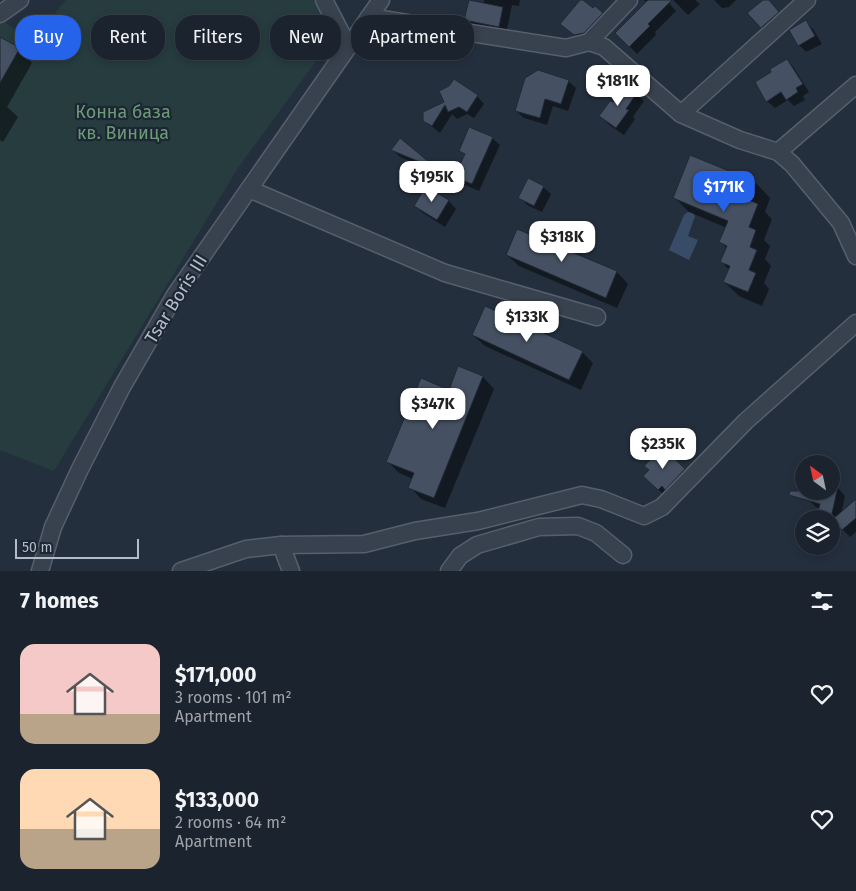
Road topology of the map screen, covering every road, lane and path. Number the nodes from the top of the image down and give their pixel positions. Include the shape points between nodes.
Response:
1 (20, 0) edge
2 (324, 0) edge
3 (381, 0) edge
4 (629, 0) edge
5 (807, 0) edge
6 (0, 14) edge
7 (370, 15) edge
8 (474, 34) edge
9 (351, 42) edge
10 (589, 42) junction
11 (348, 46) junction
12 (856, 85) edge
13 (681, 114) junction
14 (778, 152) junction
15 (249, 189) junction
16 (856, 256) edge
17 (597, 317) dead end
18 (856, 323) edge
19 (281, 545) junction
20 (622, 555) dead end
21 (40, 571) edge
22 (181, 571) edge
23 (291, 571) edge
24 (449, 571) edge

1 - 6 street
2 - 11 street
3 - 7 street, Tsar Boris III
4 - 10 street
5 - 13 street
8 - 10 street via 566,48
9 - 11 street, Tsar Boris III
10 - 13 street via 604,47
11 - 15 street, Tsar Boris III
12 - 14 street
13 - 14 street via 740,140
14 - 16 street via 792,164 840,223
15 - 17 street via 445,273
15 - 21 street, Tsar Boris III via 175,296 122,387 53,527
18 - 19 street via 746,421 662,507 644,516 582,495 478,521 415,531 364,544
19 - 22 street via 246,549
19 - 23 street
20 - 24 street via 596,533 578,526 539,527 477,545 460,556

